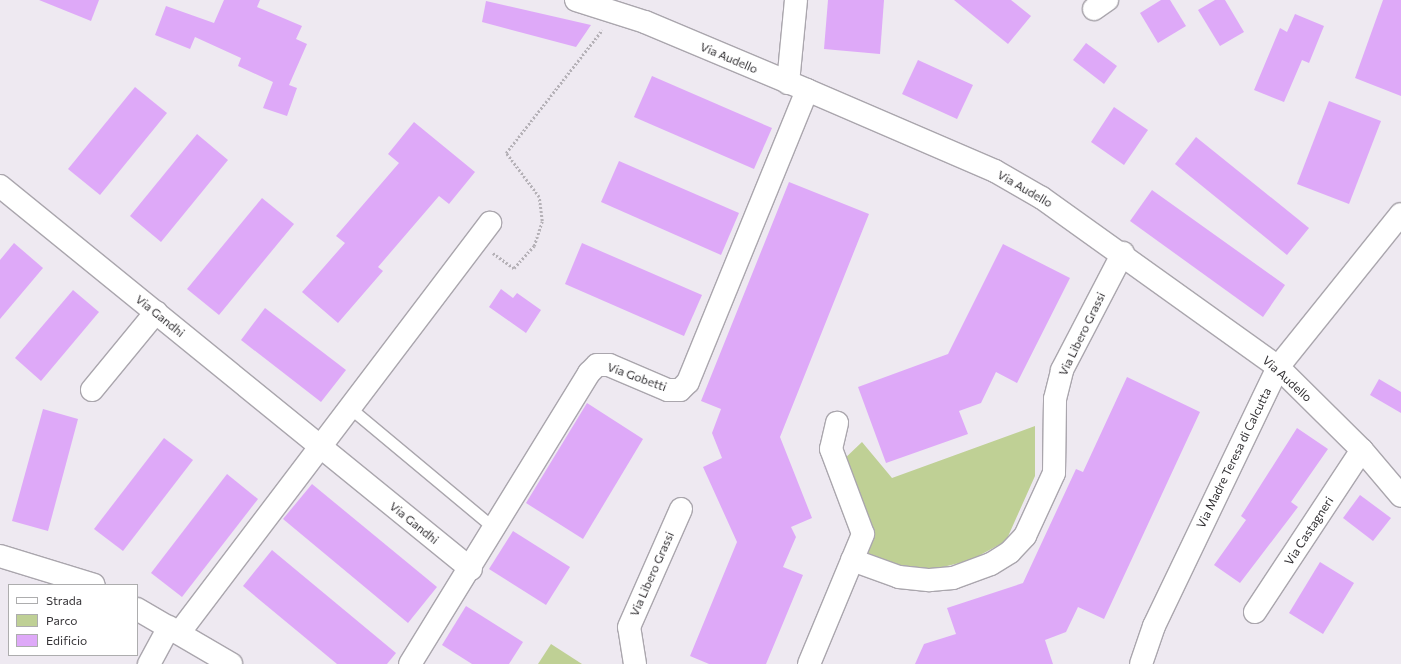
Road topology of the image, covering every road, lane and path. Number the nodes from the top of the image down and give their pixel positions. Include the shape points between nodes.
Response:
1 (576, 0) edge
2 (796, 0) edge
3 (616, 12) junction
4 (797, 86) junction
5 (0, 186) edge
6 (1401, 214) edge
7 (490, 224) dead end
8 (477, 241) junction
9 (1123, 253) junction
10 (156, 312) junction
11 (1278, 367) junction
12 (92, 390) dead end
13 (350, 408) junction
14 (837, 423) dead end
15 (321, 447) junction
16 (1362, 450) junction
17 (1401, 496) edge
18 (681, 509) dead end
19 (495, 529) junction
20 (0, 556) edge
21 (852, 560) junction
22 (471, 569) junction
23 (91, 584) edge
24 (138, 610) edge
25 (1255, 612) dead end
26 (174, 630) junction
27 (149, 664) edge
28 (230, 664) edge
29 (410, 664) edge
30 (636, 664) edge
31 (809, 664) edge
32 (1142, 664) edge

1 - 3 street, Via Audello
2 - 4 street
3 - 4 street, Via Audello
3 - 8 path via 506,153 539,197 542,221 534,246 514,268
4 - 9 street, Via Audello via 995,171 1042,198
4 - 19 street, Via Gobetti via 688,382 680,390 668,390 609,365 597,365 589,373
5 - 10 street, Via Gandhi
6 - 11 street, Via Madre Teresa di Calcutta
7 - 8 street
8 - 13 street
9 - 11 street, Via Audello
9 - 21 street, Via Libero Grassi via 1062,370 1055,399 1054,473 1025,536 1010,552 991,564 953,578 930,580 899,577
10 - 12 street
10 - 15 street, Via Gandhi
11 - 16 street, Via Audello
11 - 32 street, Via Madre Teresa di Calcutta via 1154,626
13 - 15 street
13 - 19 lane
14 - 21 street via 831,448 863,534
15 - 22 street, Via Gandhi
15 - 26 street
16 - 17 street, Via Audello
16 - 25 street, Via Castagneri
18 - 30 street, Via Libero Grassi via 629,627
19 - 22 street, Via Gobetti
20 - 23 street
21 - 31 street
22 - 29 street, Via Gobetti
24 - 26 street
26 - 27 street
26 - 28 street

